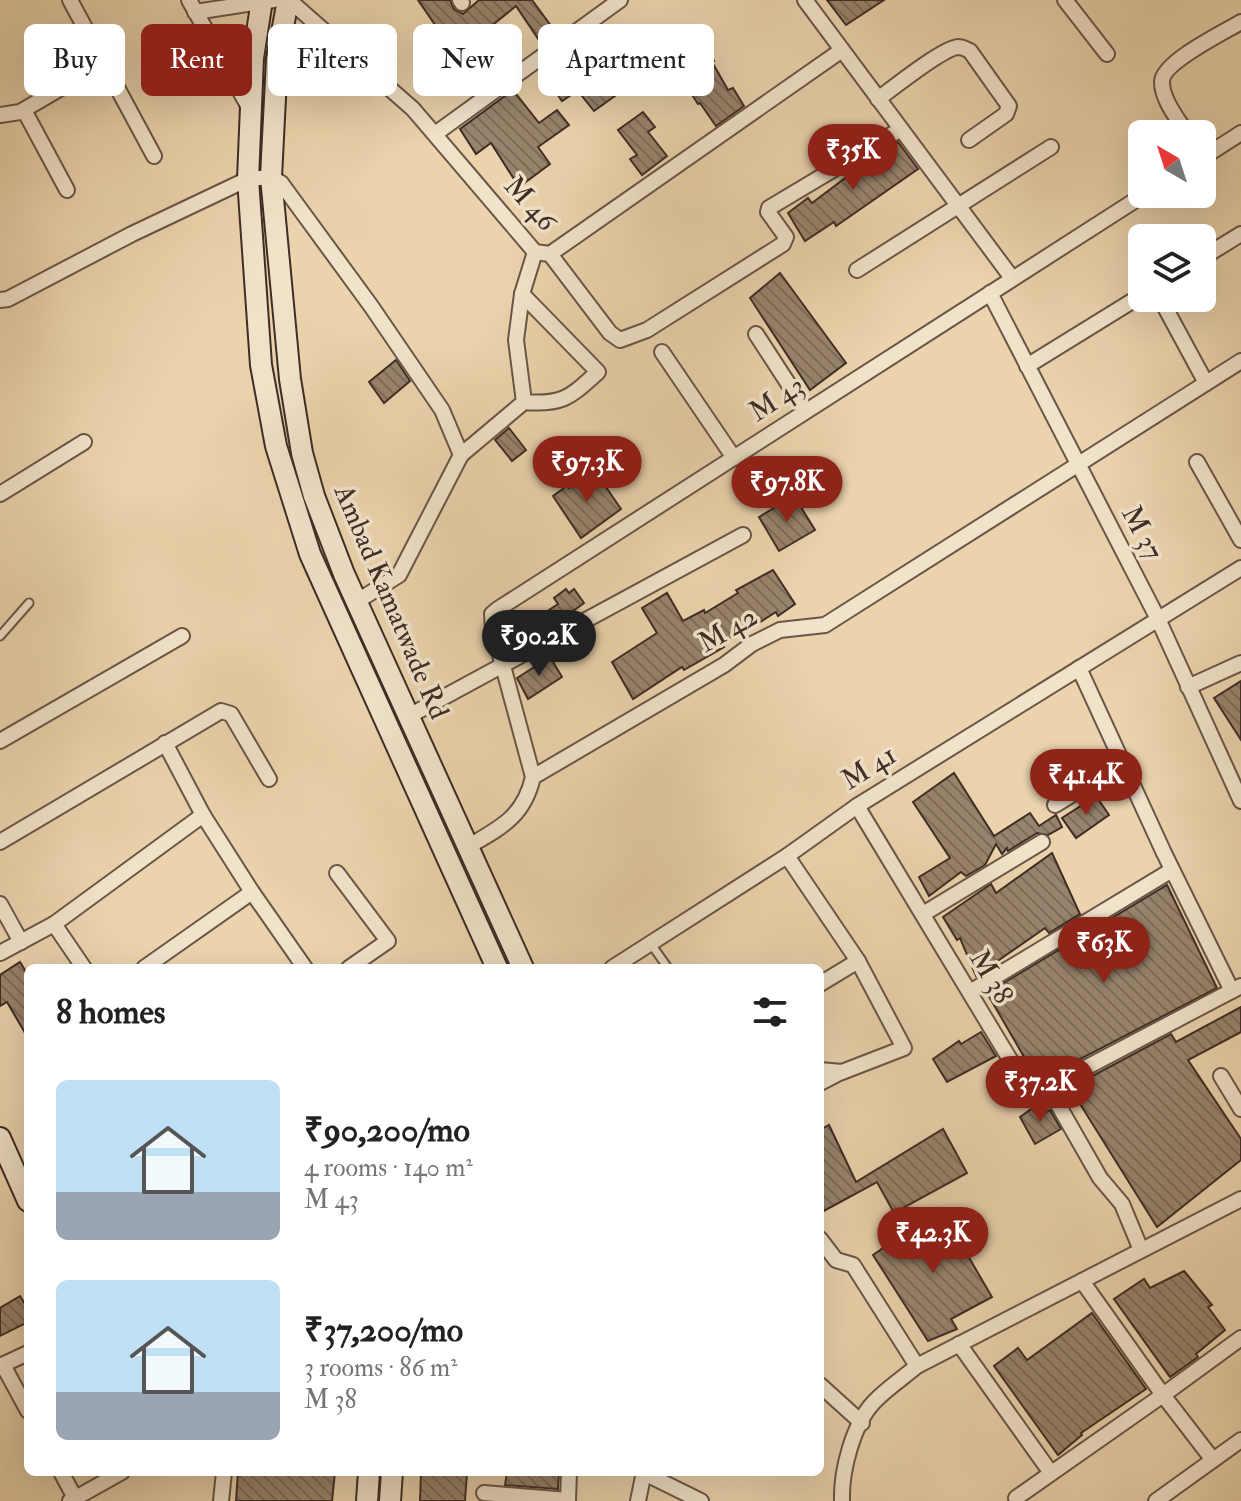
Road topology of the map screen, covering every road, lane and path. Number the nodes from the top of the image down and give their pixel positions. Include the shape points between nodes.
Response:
1 (70, 0) edge
2 (262, 0) edge
3 (274, 0) edge
4 (288, 0) edge
5 (620, 0) edge
6 (805, 0) edge
7 (1065, 0) edge
8 (192, 6) edge
9 (1241, 22) edge
10 (83, 24) edge
11 (842, 50) junction
12 (1107, 54) dead end
13 (48, 96) edge
14 (122, 96) edge
15 (878, 99) junction
16 (24, 110) junction
17 (251, 110) junction
18 (0, 115) edge
19 (1179, 120) edge
20 (901, 129) junction
21 (1241, 133) edge
22 (435, 134) junction
23 (969, 140) dead end
24 (1051, 147) dead end
25 (1216, 149) edge
26 (154, 156) dead end
27 (271, 177) junction
28 (248, 179) junction
29 (67, 190) dead end
30 (957, 205) junction
31 (1128, 205) edge
32 (1241, 234) edge
33 (1216, 249) edge
34 (543, 253) junction
35 (857, 270) dead end
36 (1012, 278) junction
37 (990, 293) junction
38 (522, 294) junction
39 (0, 300) edge
40 (1128, 304) edge
41 (1168, 312) edge
42 (756, 334) dead end
43 (662, 352) dead end
44 (1241, 361) edge
45 (1027, 366) junction
46 (1206, 383) junction
47 (524, 402) junction
48 (806, 411) junction
49 (84, 442) dead end
50 (461, 455) junction
51 (734, 458) junction
52 (1197, 462) dead end
53 (1077, 465) junction
54 (0, 494) edge
55 (743, 535) dead end
56 (1241, 540) edge
57 (1241, 568) edge
58 (356, 602) junction
59 (29, 603) dead end
60 (1158, 619) junction
61 (0, 636) edge
62 (182, 636) dead end
63 (1241, 663) edge
64 (503, 666) junction
65 (1079, 668) junction
66 (1188, 687) junction
67 (409, 716) junction
68 (0, 741) edge
69 (165, 743) junction
70 (1123, 763) junction
71 (533, 777) junction
72 (269, 779) dead end
73 (1241, 801) edge
74 (1055, 805) dead end
75 (857, 806) junction
76 (203, 815) junction
77 (0, 842) edge
78 (1042, 842) dead end
79 (469, 846) junction
80 (787, 856) junction
81 (1172, 870) junction
82 (337, 873) dead end
83 (252, 892) junction
84 (0, 904) edge
85 (923, 914) junction
86 (54, 924) junction
87 (21, 942) junction
88 (650, 943) junction
89 (0, 953) edge
90 (858, 961) junction
91 (81, 964) edge
92 (150, 964) edge
93 (302, 964) edge
94 (355, 964) edge
95 (495, 964) edge
96 (521, 964) edge
97 (618, 964) edge
98 (665, 964) edge
99 (824, 982) edge
100 (1236, 988) edge
101 (970, 992) junction
102 (824, 1070) edge
103 (842, 1072) junction
104 (824, 1081) edge
105 (1230, 1082) edge
106 (1048, 1087) junction
107 (1241, 1109) edge
108 (0, 1138) edge
109 (24, 1192) edge
110 (1241, 1199) edge
111 (824, 1244) edge
112 (1141, 1250) junction
113 (1082, 1281) junction
114 (1241, 1338) edge
115 (959, 1344) junction
116 (24, 1355) edge
117 (2, 1365) edge
118 (917, 1366) junction
119 (824, 1389) edge
120 (1163, 1395) junction
121 (24, 1404) edge
122 (862, 1423) junction
123 (1241, 1440) edge
124 (1213, 1460) junction
125 (1051, 1473) junction
126 (63, 1476) edge
127 (115, 1476) edge
128 (224, 1476) edge
129 (369, 1476) edge
130 (392, 1476) edge
131 (569, 1476) edge
132 (643, 1476) edge
133 (650, 1476) edge
134 (484, 1493) dead end
135 (1016, 1498) dead end
136 (73, 1500) edge
137 (221, 1501) edge
138 (367, 1501) edge
139 (390, 1501) edge
140 (568, 1501) edge
141 (638, 1501) edge
142 (701, 1501) edge
143 (842, 1501) edge
144 (1156, 1501) edge

1 - 10 street
2 - 3 street
2 - 8 street
2 - 17 street
4 - 22 street, M 46
4 - 27 street, Ambad Kamatwade Rd via 277,59
5 - 22 street
6 - 11 street
7 - 12 street
8 - 17 street
9 - 19 street via 1164,72 1166,98
11 - 15 street
11 - 34 street, M 46
13 - 16 street
14 - 26 street
15 - 20 street
15 - 23 street via 940,55 963,47 1009,106 1006,114
16 - 18 street
16 - 29 street
17 - 28 street
20 - 30 street
20 - 34 street via 769,208 786,237 783,244 647,330 620,340
21 - 25 street
22 - 34 street, M 46
24 - 30 street
27 - 28 street
27 - 50 street via 290,193 371,306 442,410
27 - 58 street, Ambad Kamatwade Rd via 302,453
28 - 39 street
28 - 95 street via 261,365 291,499 310,554
30 - 35 street
30 - 36 street
31 - 36 street, M 43
32 - 33 street
34 - 38 street
36 - 37 street, M 43
37 - 45 street, M 37
37 - 48 street, M 43
38 - 47 street via 516,340
38 - 47 street via 598,372 568,398
40 - 45 street
41 - 46 street
42 - 48 street
43 - 51 street
44 - 46 street, M 42
45 - 53 street, M 37
46 - 53 street, M 42
47 - 50 street
48 - 51 street, M 43
49 - 54 street
50 - 58 street via 399,575
51 - 64 street, M 43 via 492,614
52 - 56 street
53 - 60 street, M 37
53 - 71 street, M 42 via 825,625 780,630 752,644
55 - 64 street
57 - 60 street, M 41
58 - 67 street, Ambad Kamatwade Rd
59 - 61 lane
60 - 65 street, M 41
60 - 66 street, M 37
62 - 68 street
63 - 66 street
64 - 67 street
64 - 71 street, M 43
65 - 70 street
65 - 75 street, M 41
66 - 73 street, M 37
67 - 79 street, Ambad Kamatwade Rd
69 - 72 street via 228,711
69 - 76 street
69 - 77 street
70 - 74 street
70 - 81 street
71 - 79 street via 518,813
75 - 80 street, M 41
75 - 85 street, M 38
76 - 83 street
76 - 86 street
78 - 85 street
79 - 96 street, Ambad Kamatwade Rd
80 - 88 street, M 41
80 - 90 street
81 - 100 street
81 - 101 street
82 - 94 street via 388,941
83 - 92 street
83 - 93 street
84 - 87 street
85 - 101 street, M 38
86 - 87 street
86 - 91 street
87 - 89 street
88 - 97 street, M 41
88 - 98 lane
90 - 99 street
90 - 103 street via 904,1048
100 - 106 street
101 - 106 street, M 38 via 1032,1096
102 - 103 street
103 - 104 street
105 - 107 street
106 - 112 street via 1100,1178 1122,1204
108 - 109 street
110 - 112 street
111 - 118 street via 836,1260 853,1265
112 - 113 street
113 - 115 street
113 - 120 street
114 - 120 street
115 - 118 street
115 - 125 street
116 - 117 street
117 - 121 street
118 - 122 street via 872,1403
119 - 122 street
120 - 124 street
120 - 125 street
122 - 143 street via 844,1468
123 - 124 street
124 - 144 street
125 - 135 street
126 - 136 street
127 - 136 street
128 - 137 street
129 - 138 street
130 - 139 street
131 - 140 street
132 - 141 street
133 - 142 street
134 - 140 street

